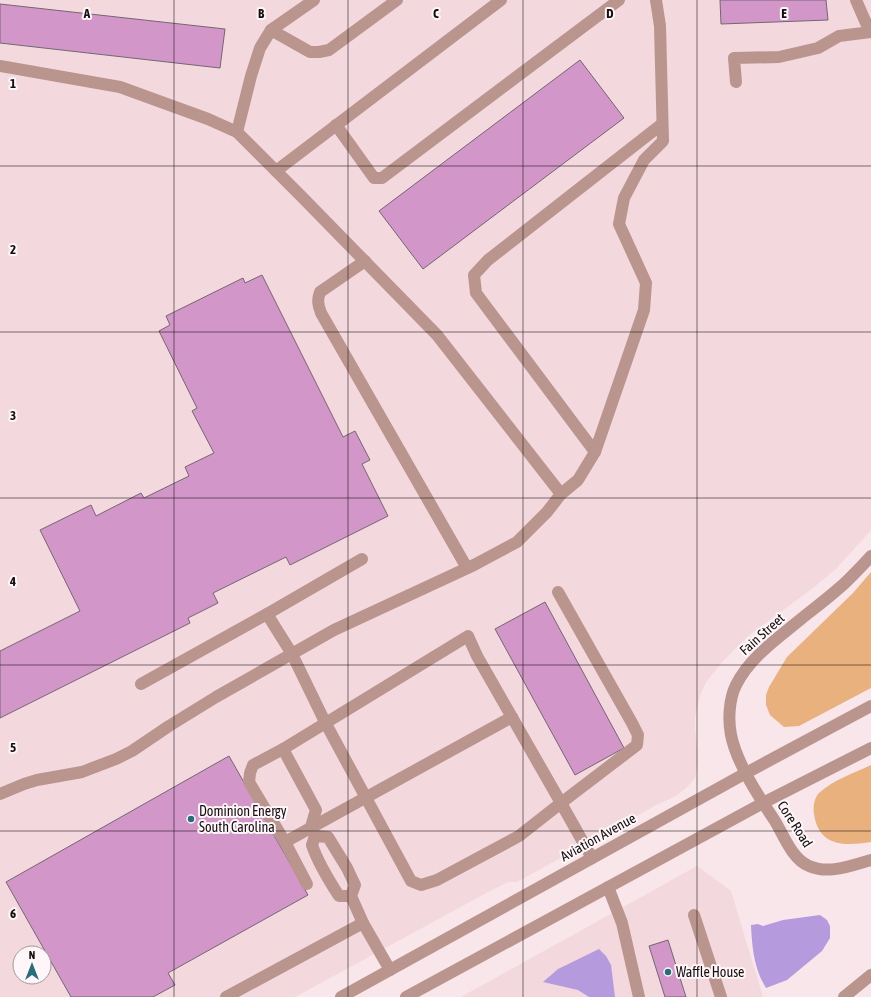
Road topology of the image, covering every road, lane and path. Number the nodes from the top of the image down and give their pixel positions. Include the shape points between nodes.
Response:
1 (314, 0) edge
2 (397, 0) edge
3 (501, 0) edge
4 (619, 0) edge
5 (656, 0) edge
6 (856, 0) edge
7 (871, 25) edge
8 (271, 30) junction
9 (871, 32) edge
10 (0, 66) edge
11 (736, 82) dead end
12 (662, 124) junction
13 (336, 125) junction
14 (237, 132) junction
15 (276, 171) junction
16 (365, 261) junction
17 (595, 452) junction
18 (561, 494) junction
19 (871, 556) edge
20 (362, 559) dead end
21 (467, 568) junction
22 (558, 592) dead end
23 (268, 614) junction
24 (292, 654) junction
25 (142, 684) dead end
26 (871, 706) edge
27 (512, 717) junction
28 (325, 722) junction
29 (871, 748) edge
30 (282, 749) junction
31 (746, 773) junction
32 (0, 794) edge
33 (366, 797) junction
34 (561, 803) junction
35 (763, 803) junction
36 (313, 831) junction
37 (285, 842) junction
38 (592, 858) junction
39 (871, 860) edge
40 (307, 884) dead end
41 (608, 887) junction
42 (351, 896) junction
43 (694, 915) dead end
44 (363, 923) junction
45 (390, 970) junction
46 (871, 975) edge
47 (412, 996) edge
48 (226, 997) edge
49 (341, 997) edge
50 (638, 997) edge
51 (721, 997) edge
52 (844, 997) edge

1 - 8 street
2 - 8 street via 329,50 310,52
3 - 13 street
4 - 13 street via 382,178 374,178
5 - 12 street via 660,26
6 - 7 street via 866,23
8 - 14 street via 260,48
9 - 11 street via 839,36 818,48 779,57 734,58
10 - 14 street via 120,87
12 - 17 street via 663,141 644,160 624,198 619,224 646,283 644,310
12 - 17 street via 488,260 474,275 476,293
13 - 15 street
14 - 15 street
15 - 16 street
16 - 18 street via 436,335
16 - 21 street via 320,292 318,304 321,314
17 - 18 street via 578,480
18 - 21 street via 517,542
19 - 31 street, Fain Street via 845,582 758,655 735,686 731,701 731,734
20 - 23 street
21 - 24 street via 334,630
22 - 34 street via 638,735 637,745
23 - 24 street
23 - 25 street
24 - 28 street
24 - 32 street via 216,697 116,759 82,772 37,780
26 - 31 street, Aviation Avenue
27 - 28 street via 468,636
27 - 33 street
27 - 34 street
28 - 30 street
28 - 33 street
29 - 35 street
30 - 36 street via 316,810
30 - 37 street via 253,765 249,782
31 - 35 street, Fain Street
31 - 38 street, Aviation Avenue
33 - 34 street via 411,881 421,885 437,880 519,836
33 - 36 street
34 - 38 street
35 - 39 street, Core Road via 789,847 808,866 827,870
35 - 41 street
36 - 37 street
36 - 42 street via 328,837 347,868 355,885
36 - 42 street via 312,845 328,878 339,896
37 - 40 street
38 - 45 street, Aviation Avenue
41 - 47 street
41 - 50 street via 622,923
42 - 44 street
43 - 51 street
44 - 45 street
44 - 48 street
45 - 49 street, Aviation Avenue
46 - 52 street

